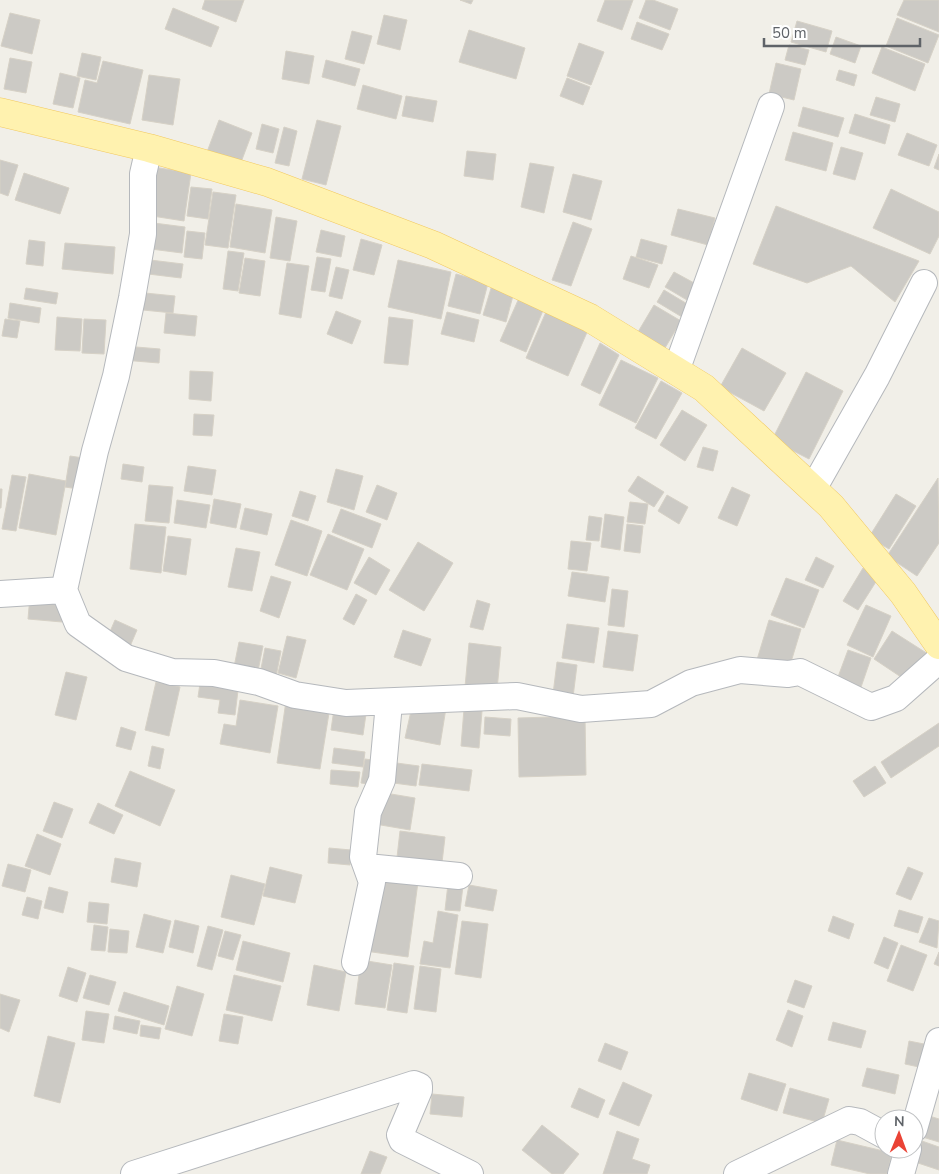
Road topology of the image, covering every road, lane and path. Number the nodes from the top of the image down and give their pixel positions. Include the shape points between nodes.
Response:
1 (0, 98) edge
2 (771, 106) dead end
3 (0, 112) edge
4 (107, 137) junction
5 (149, 148) junction
6 (924, 283) dead end
7 (676, 371) junction
8 (813, 489) junction
9 (64, 590) junction
10 (0, 594) edge
11 (939, 645) edge
12 (939, 660) edge
13 (389, 703) junction
14 (367, 867) junction
15 (459, 876) dead end
16 (355, 962) dead end
17 (939, 1040) edge
18 (920, 1109) edge
19 (874, 1130) edge
20 (905, 1159) edge
21 (134, 1174) edge
22 (470, 1174) edge
23 (736, 1174) edge
24 (901, 1174) edge

1 - 4 main road
2 - 7 street
3 - 4 main road
4 - 5 main road
5 - 7 main road via 267,182 433,245 590,318
5 - 9 street via 143,174 143,234 132,298
6 - 8 street via 877,376
7 - 8 main road via 704,388
8 - 11 main road via 903,593
9 - 10 street
9 - 13 street via 78,624 126,658 172,672 214,673 259,682 295,696 346,703
12 - 13 street via 896,698 871,707 800,672 740,670 691,683 651,704 581,709 517,696
13 - 14 street via 382,780 368,812 363,857
14 - 15 street
14 - 16 street via 372,882
17 - 18 street
19 - 23 street via 849,1120
20 - 24 street
21 - 22 street via 414,1084 419,1086 419,1090 400,1135 402,1140

